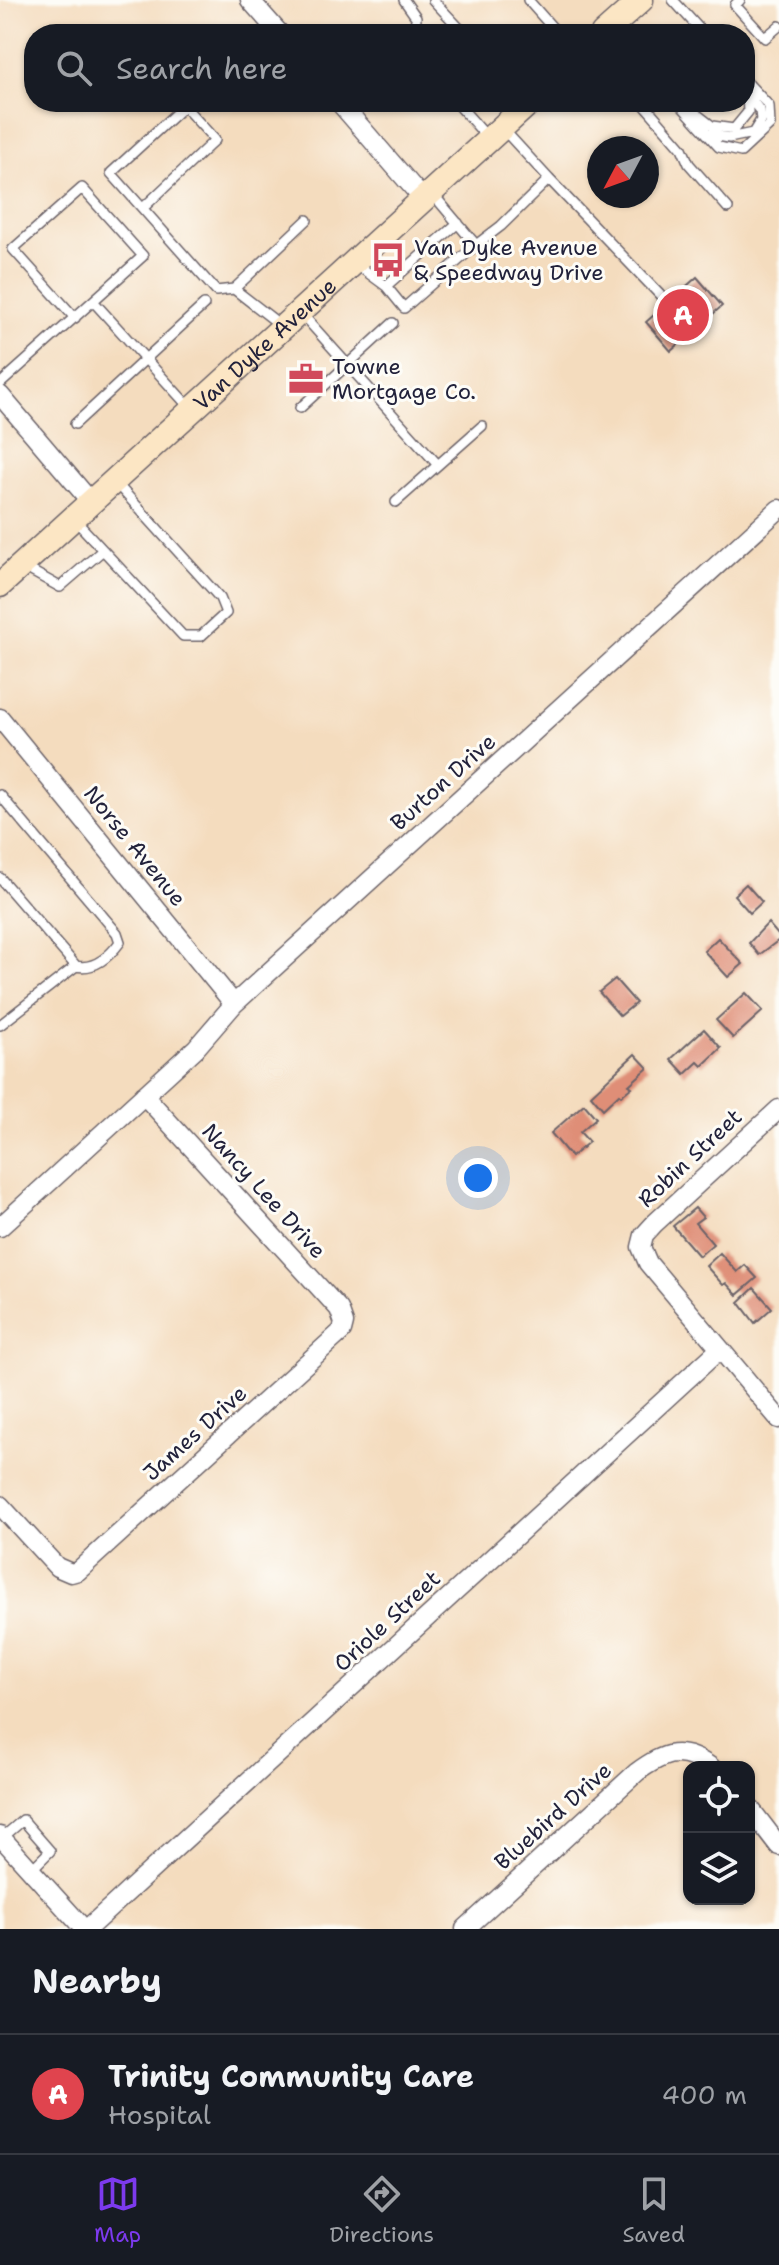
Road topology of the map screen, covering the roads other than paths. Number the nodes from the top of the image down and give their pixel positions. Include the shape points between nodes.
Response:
1 (250, 0) edge
2 (404, 0) edge
3 (433, 0) edge
4 (528, 0) edge
5 (640, 0) edge
6 (673, 0) edge
7 (740, 0) edge
8 (271, 24) edge
9 (416, 24) edge
10 (456, 24) edge
11 (549, 24) edge
12 (618, 24) edge
13 (694, 24) edge
14 (752, 24) edge
15 (779, 26) edge
16 (755, 27) edge
17 (755, 91) edge
18 (755, 105) edge
19 (177, 112) edge
20 (189, 112) edge
21 (348, 112) edge
22 (469, 112) edge
23 (517, 112) edge
24 (651, 112) edge
25 (687, 112) edge
26 (696, 112) edge
27 (748, 112) edge
28 (495, 133) junction
29 (707, 134) junction
30 (549, 179) junction
31 (427, 195) junction
32 (143, 208) junction
33 (728, 208) dead end
34 (307, 220) dead end
35 (458, 223) junction
36 (476, 245) junction
37 (354, 262) junction
38 (386, 286) junction
39 (234, 289) junction
40 (661, 296) dead end
41 (93, 301) junction
42 (204, 305) dead end
43 (75, 318) junction
44 (291, 319) junction
45 (393, 323) dead end
46 (147, 358) junction
47 (347, 364) junction
48 (0, 384) edge
49 (0, 395) edge
50 (300, 408) dead end
51 (192, 410) junction
52 (75, 424) dead end
53 (482, 426) dead end
54 (438, 465) junction
55 (114, 481) junction
56 (396, 502) dead end
57 (779, 509) edge
58 (82, 510) junction
59 (103, 550) junction
60 (21, 566) junction
61 (0, 585) edge
62 (0, 718) edge
63 (0, 795) edge
64 (0, 878) edge
65 (76, 966) junction
66 (234, 1004) junction
67 (0, 1025) edge
68 (144, 1095) junction
69 (779, 1109) edge
70 (0, 1227) edge
71 (344, 1323) joint
72 (720, 1349) junction
73 (779, 1419) edge
74 (0, 1505) edge
75 (699, 1761) edge
76 (755, 1815) edge
77 (1, 1837) edge
78 (779, 1846) edge
79 (31, 1870) junction
80 (86, 1929) edge
81 (465, 1929) edge

1 - 8 street
2 - 9 lane
3 - 10 lane
4 - 11 lane
5 - 12 main road
6 - 13 lane
7 - 14 lane via 735,5
15 - 16 lane via 765,38
17 - 29 lane via 769,106 770,125 741,152 719,147
18 - 29 lane via 761,120 753,133 729,138
19 - 32 lane via 111,173
20 - 32 lane via 215,140
21 - 31 street
22 - 28 lane
23 - 28 main road, Van Dyke Avenue
24 - 33 lane
25 - 29 lane
26 - 27 lane via 712,126 734,129
28 - 30 lane
28 - 31 main road, Van Dyke Avenue
30 - 36 lane
30 - 40 lane
31 - 35 lane
31 - 37 main road, Van Dyke Avenue
32 - 39 lane via 216,291
34 - 39 lane
35 - 36 lane
35 - 38 lane
36 - 38 lane via 404,308
37 - 38 lane
37 - 44 main road, Van Dyke Avenue
39 - 44 lane
41 - 43 lane
41 - 43 lane via 143,256 82,188 13,249
41 - 46 lane
42 - 46 lane
43 - 48 lane
44 - 47 lane
44 - 51 main road, Van Dyke Avenue
45 - 47 lane
46 - 51 lane
46 - 52 lane
47 - 50 lane
47 - 54 lane
49 - 58 street
51 - 55 main road, Van Dyke Avenue
53 - 54 lane
54 - 56 lane
55 - 58 main road, Van Dyke Avenue
55 - 59 lane via 220,598 226,613 201,636 183,636
57 - 66 street, Burton Drive
58 - 59 lane
58 - 60 main road, Van Dyke Avenue
59 - 60 lane via 60,587
60 - 61 main road, Van Dyke Avenue
62 - 66 street, Norse Avenue
63 - 65 lane via 117,933 120,942 96,965
64 - 65 lane
65 - 67 lane
66 - 68 street, Burton Drive
68 - 70 street, Burton Drive
68 - 71 street, Nancy Lee Drive via 339,1309
69 - 72 street, Robin Street via 655,1223 641,1247 648,1263
71 - 74 street, James Drive via 338,1335 83,1567 71,1573 57,1567
72 - 73 street
72 - 80 street, Oriole Street
75 - 81 street, Bluebird Drive via 680,1752 653,1760
76 - 78 street
77 - 79 street
77 - 79 lane via 23,1820 50,1851
79 - 80 street

